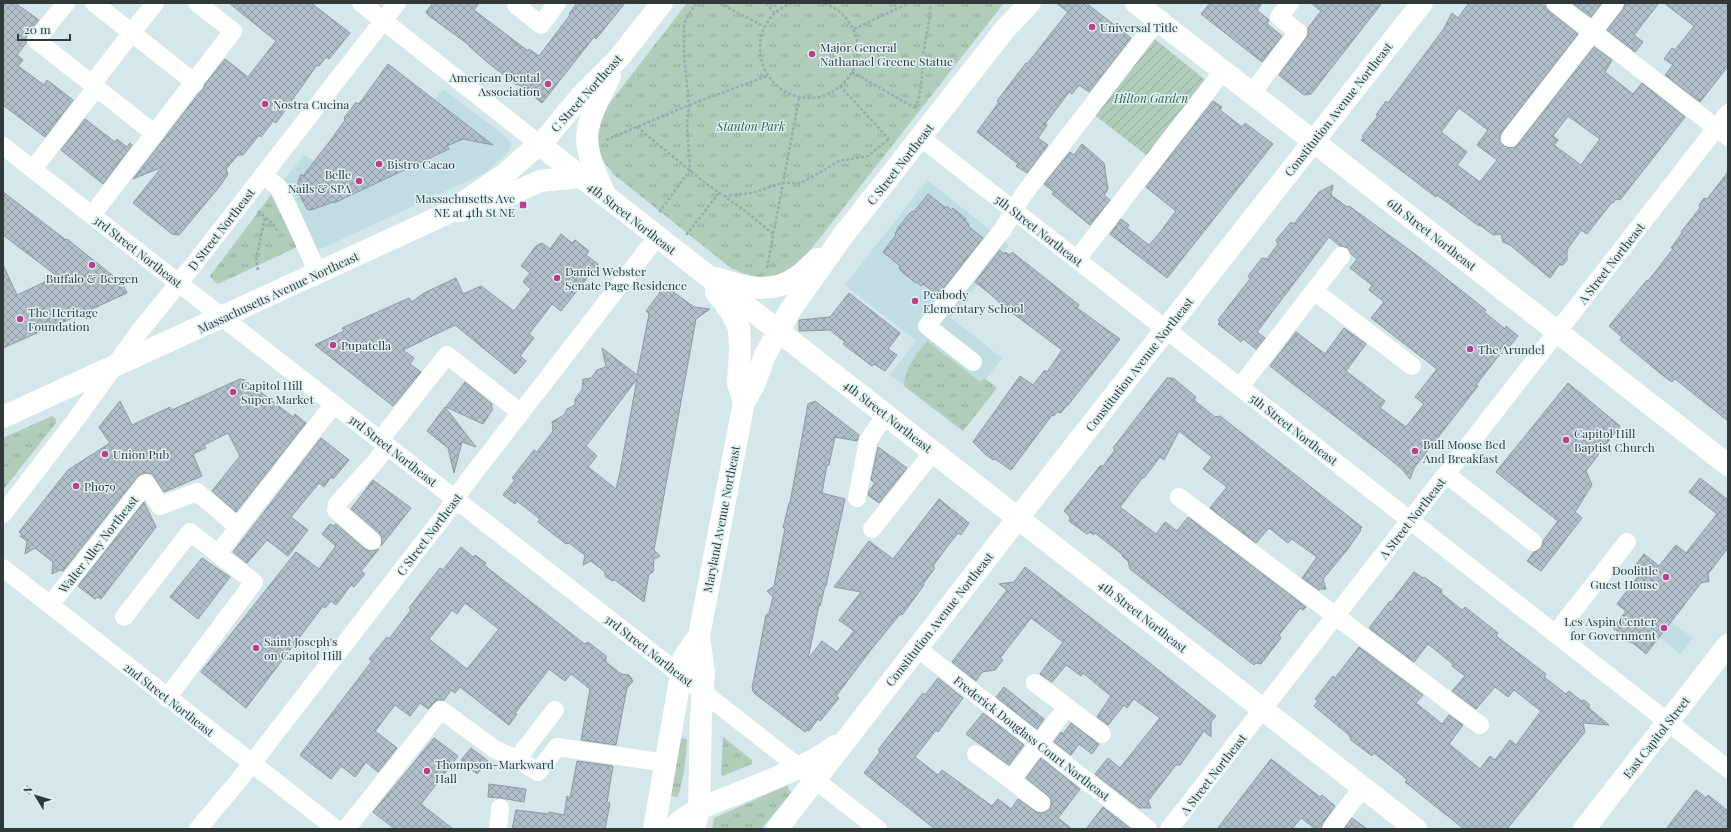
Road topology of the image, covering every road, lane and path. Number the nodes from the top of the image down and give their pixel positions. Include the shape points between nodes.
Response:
1 (66, 3) edge
2 (94, 3) edge
3 (155, 3) edge
4 (197, 3) edge
5 (360, 3) edge
6 (397, 3) edge
7 (518, 3) edge
8 (557, 3) edge
9 (662, 3) edge
10 (696, 3) edge
11 (719, 3) edge
12 (766, 3) edge
13 (792, 3) edge
14 (824, 3) edge
15 (909, 3) edge
16 (930, 3) edge
17 (1018, 3) edge
18 (1030, 3) edge
19 (1136, 3) edge
20 (1290, 3) edge
21 (1422, 3) edge
22 (1555, 3) edge
23 (1615, 3) edge
24 (775, 14) junction
25 (1158, 20) junction
26 (384, 21) junction
27 (765, 27) junction
28 (1006, 28) junction
29 (854, 30) junction
30 (1592, 32) junction
31 (132, 33) junction
32 (618, 59) junction
33 (1223, 71) junction
34 (852, 72) junction
35 (767, 76) junction
36 (194, 83) junction
37 (94, 86) junction
38 (840, 86) junction
39 (1252, 93) junction
40 (799, 98) junction
41 (689, 105) junction
42 (915, 108) junction
43 (919, 110) dead end
44 (1728, 112) edge
45 (636, 126) junction
46 (1722, 133) edge
47 (155, 134) junction
48 (920, 137) junction
49 (1510, 138) dead end
50 (603, 141) dead end
51 (1314, 141) junction
52 (539, 144) junction
53 (3, 146) edge
54 (33, 170) junction
55 (690, 170) junction
56 (264, 175) junction
57 (580, 177) junction
58 (782, 184) junction
59 (720, 192) junction
60 (724, 196) junction
61 (606, 198) junction
62 (1014, 210) junction
63 (257, 211) dead end
64 (660, 211) dead end
65 (446, 214) junction
66 (92, 215) junction
67 (265, 217) junction
68 (773, 234) junction
69 (686, 235) dead end
70 (280, 236) dead end
71 (657, 237) junction
72 (842, 237) junction
73 (1341, 256) dead end
74 (1077, 259) junction
75 (258, 270) dead end
76 (767, 271) dead end
77 (318, 273) junction
78 (704, 274) junction
79 (179, 283) junction
80 (1314, 290) junction
81 (223, 317) junction
82 (1166, 329) junction
83 (778, 331) junction
84 (1558, 331) junction
85 (973, 362) dead end
86 (114, 366) junction
87 (1412, 366) dead end
88 (1240, 387) junction
89 (744, 402) junction
90 (334, 404) junction
91 (521, 412) junction
92 (886, 415) junction
93 (3, 417) edge
94 (384, 443) junction
95 (933, 452) junction
96 (1728, 464) edge
97 (1446, 474) junction
98 (1179, 497) dead end
99 (858, 498) dead end
100 (456, 499) junction
101 (3, 514) edge
102 (1018, 518) junction
103 (1411, 520) junction
104 (238, 527) junction
105 (872, 529) dead end
106 (372, 541) dead end
107 (1533, 542) dead end
108 (1627, 542) dead end
109 (218, 554) junction
110 (3, 568) edge
111 (50, 605) junction
112 (1336, 616) junction
113 (124, 617) dead end
114 (1555, 634) junction
115 (699, 636) junction
116 (1728, 645) edge
117 (917, 648) junction
118 (681, 675) junction
119 (1035, 683) dead end
120 (702, 691) junction
121 (167, 698) junction
122 (1067, 707) junction
123 (555, 710) dead end
124 (1263, 710) junction
125 (1668, 722) junction
126 (1480, 725) dead end
127 (1102, 734) dead end
128 (1039, 744) junction
129 (976, 754) dead end
130 (517, 759) junction
131 (666, 763) junction
132 (251, 764) junction
133 (1728, 769) edge
134 (807, 774) junction
135 (1011, 780) junction
136 (1363, 788) junction
137 (1041, 803) dead end
138 (500, 808) dead end
139 (696, 819) edge
140 (198, 829) edge
141 (336, 829) edge
142 (346, 829) edge
143 (498, 829) edge
144 (654, 829) edge
145 (672, 829) edge
146 (777, 829) edge
147 (878, 829) edge
148 (1148, 829) edge
149 (1169, 829) edge
150 (1331, 829) edge
151 (1416, 829) edge
152 (1584, 829) edge

1 - 37 street via 36,40
2 - 31 street
3 - 31 street
4 - 36 street via 233,32
5 - 26 street, 4th Street Northeast
6 - 26 street, D Street Northeast
7 - 8 street via 516,5 541,25
9 - 32 main road, C Street Northeast
10 - 41 path via 684,23
11 - 27 path
12 - 24 path
13 - 24 path
14 - 29 path via 833,6 845,16
15 - 29 path
16 - 42 path via 922,85
17 - 28 main road
18 - 28 main road, C Street Northeast
19 - 25 main road, 6th Street Northeast
20 - 39 street via 1279,17 1298,32
21 - 51 main road, Constitution Avenue Northeast
22 - 30 street
23 - 30 street
24 - 27 path
25 - 33 main road, 6th Street Northeast
25 - 62 street via 1025,192
26 - 52 street, 4th Street Northeast
26 - 56 street, D Street Northeast
27 - 35 path via 760,39 760,52
28 - 48 main road, C Street Northeast
29 - 34 path via 858,43
30 - 46 street
30 - 49 street
31 - 36 street
31 - 37 street
32 - 52 main road, C Street Northeast
32 - 61 main road via 588,122 586,135 591,162
33 - 39 main road, 6th Street Northeast
33 - 74 street
34 - 38 path
34 - 42 path
35 - 40 path via 786,93
35 - 41 path
36 - 47 street
37 - 47 street
37 - 54 street
38 - 40 path via 827,95
38 - 58 path via 890,140 868,156 839,161 800,183
39 - 51 main road, 6th Street Northeast
40 - 58 path
41 - 45 path
41 - 55 path via 687,125
42 - 43 path
44 - 46 street, A Street Northeast
45 - 50 path
45 - 55 path
46 - 84 street, A Street Northeast
47 - 66 street
48 - 62 street, 5th Street Northeast
48 - 72 main road, C Street Northeast
51 - 82 main road, Constitution Avenue Northeast
51 - 84 main road, 6th Street Northeast
52 - 57 main road, 4th Street Northeast
52 - 65 main road, Massachusetts Avenue Northeast via 505,174
53 - 54 street, 3rd Street Northeast
54 - 66 street, 3rd Street Northeast
55 - 59 path
55 - 64 path
56 - 77 street via 280,189
56 - 79 street, D Street Northeast
57 - 61 main road, 4th Street Northeast
57 - 65 main road via 540,181 492,203
58 - 60 path via 752,193
58 - 68 path
59 - 60 path
59 - 69 path
60 - 68 path via 748,212
61 - 71 main road, 4th Street Northeast
62 - 74 street, 5th Street Northeast
62 - 85 street via 927,326
63 - 67 path
65 - 77 main road, Massachusetts Avenue Northeast
66 - 79 street, 3rd Street Northeast
67 - 70 path via 278,230
67 - 75 path via 256,260
68 - 76 path
71 - 78 main road, 4th Street Northeast
71 - 91 street, C Street Northeast
72 - 78 main road via 798,277 777,286 750,287
72 - 83 main road, C Street Northeast
73 - 80 street
74 - 82 street, 5th Street Northeast
77 - 81 main road, Massachusetts Avenue Northeast
78 - 83 main road, 4th Street Northeast
78 - 89 main road, Maryland Avenue Northeast via 739,328 738,384
79 - 81 street, 3rd Street Northeast
79 - 86 street, D Street Northeast
80 - 87 street
80 - 88 street
81 - 86 main road, Massachusetts Avenue Northeast
81 - 90 street, 3rd Street Northeast
82 - 88 street, 5th Street Northeast
82 - 102 main road, Constitution Avenue Northeast
83 - 89 main road, Maryland Avenue Northeast via 764,355 754,385
83 - 92 main road, 4th Street Northeast
84 - 96 main road, 6th Street Northeast
84 - 97 street, A Street Northeast
86 - 93 main road, Massachusetts Avenue Northeast
86 - 101 street, D Street Northeast
88 - 103 street, 5th Street Northeast
89 - 115 main road, Maryland Avenue Northeast
90 - 94 street, 3rd Street Northeast
90 - 104 street
91 - 94 street via 447,355
91 - 100 street, C Street Northeast
92 - 95 main road, 4th Street Northeast
92 - 99 street via 868,441
94 - 100 street, 3rd Street Northeast
94 - 106 street via 376,461 337,504 336,510
95 - 102 main road, 4th Street Northeast
95 - 105 street
97 - 103 street, A Street Northeast
97 - 107 street
98 - 112 street
100 - 118 street, 3rd Street Northeast
100 - 132 street, C Street Northeast
102 - 117 main road, Constitution Avenue Northeast
102 - 124 main road, 4th Street Northeast
103 - 112 street, A Street Northeast
103 - 114 street, 5th Street Northeast
104 - 109 street
104 - 111 street, Walter Alley Northeast via 197,492 160,506 146,483
108 - 114 street
109 - 113 street via 190,532
109 - 121 street via 254,582
110 - 111 street, 2nd Street Northeast
111 - 121 street, 2nd Street Northeast
112 - 124 street, A Street Northeast
112 - 126 street
114 - 125 street, 5th Street Northeast
115 - 118 main road, Maryland Avenue Northeast via 684,657
115 - 120 main road, Maryland Avenue Northeast via 704,673
116 - 125 main road, East Capitol Street
117 - 128 street, Frederick Douglass Court Northeast
117 - 134 main road, Constitution Avenue Northeast via 856,726
118 - 120 street, 3rd Street Northeast
118 - 131 main road, Maryland Avenue Northeast
119 - 122 street
120 - 134 street, 3rd Street Northeast
120 - 139 main road, Maryland Avenue Northeast
121 - 132 street, 2nd Street Northeast
122 - 127 street
122 - 128 street
123 - 130 street
124 - 136 main road, 4th Street Northeast
124 - 149 street, A Street Northeast
125 - 133 street, 5th Street Northeast
125 - 152 main road, East Capitol Street
128 - 135 street
128 - 148 street, Frederick Douglass Court Northeast
129 - 135 street
130 - 131 street via 538,772 557,747
130 - 142 street via 496,750 441,710
131 - 144 main road, Maryland Avenue Northeast
132 - 140 street, C Street Northeast
132 - 141 street, 2nd Street Northeast
134 - 139 main road, Constitution Avenue Northeast
134 - 146 main road, Constitution Avenue Northeast
134 - 147 street, 3rd Street Northeast
135 - 137 street
136 - 150 street
136 - 151 main road, 4th Street Northeast
138 - 143 street
139 - 145 main road, Constitution Avenue Northeast via 678,822

